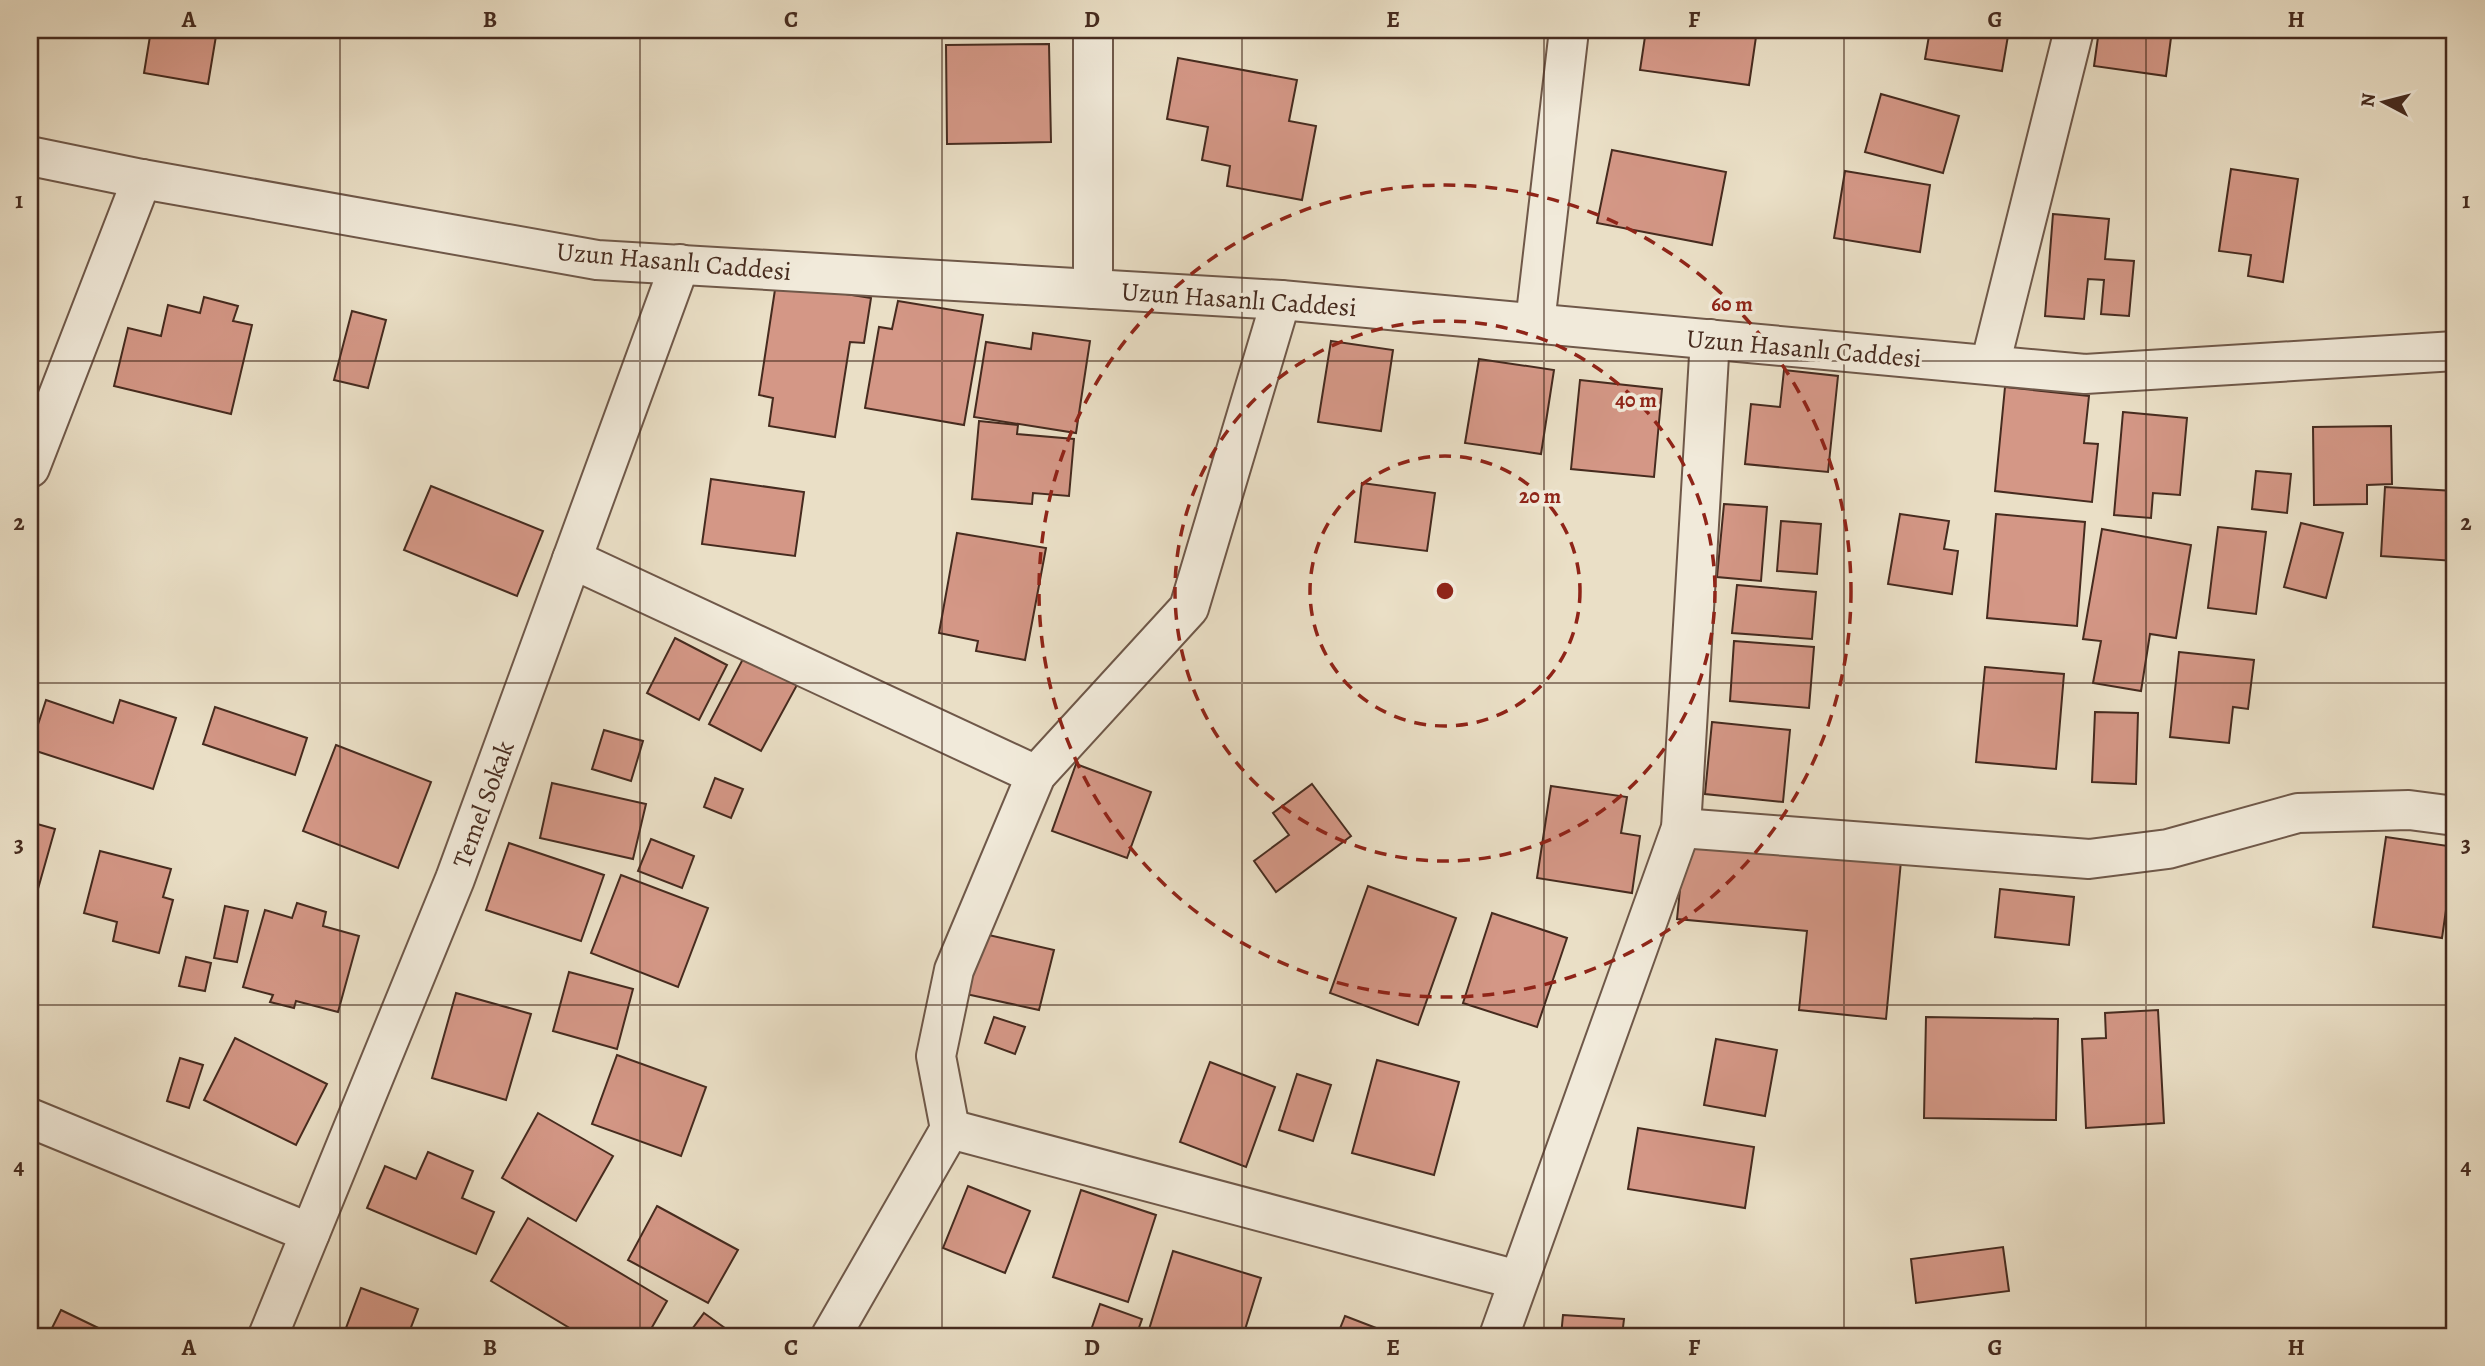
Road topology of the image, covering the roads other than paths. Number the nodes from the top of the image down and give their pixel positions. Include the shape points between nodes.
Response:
1 (1093, 30) edge
2 (1569, 30) edge
3 (2074, 30) edge
4 (30, 156) edge
5 (142, 179) junction
6 (680, 264) junction
7 (1093, 289) junction
8 (1281, 300) junction
9 (1535, 323) junction
10 (1710, 339) junction
11 (2455, 351) edge
12 (1990, 365) junction
13 (30, 468) edge
14 (572, 559) junction
15 (1036, 775) junction
16 (2455, 816) edge
17 (1681, 828) junction
18 (30, 1118) edge
19 (950, 1129) junction
20 (310, 1233) junction
21 (1518, 1280) junction
22 (268, 1336) edge
23 (831, 1336) edge
24 (1499, 1336) edge

1 - 7 street
2 - 9 street
3 - 12 street
4 - 5 street, Uzun Hasanlı Caddesi
5 - 6 street, Uzun Hasanlı Caddesi via 597,260
5 - 13 street
6 - 7 street, Uzun Hasanlı Caddesi
6 - 14 street, Temel Sokak
7 - 8 street, Uzun Hasanlı Caddesi
8 - 9 street, Uzun Hasanlı Caddesi
8 - 15 street via 1189,608
9 - 10 street, Uzun Hasanlı Caddesi
10 - 12 street, Uzun Hasanlı Caddesi
10 - 17 street
11 - 12 street, Uzun Hasanlı Caddesi via 2085,374
14 - 15 street
14 - 20 street, Temel Sokak via 455,879
15 - 19 street via 954,970 936,1056
16 - 17 street via 2409,810 2298,813 2168,849 2088,859
17 - 21 street
18 - 20 street
19 - 21 street
19 - 23 street
20 - 22 street, Temel Sokak
21 - 24 street

